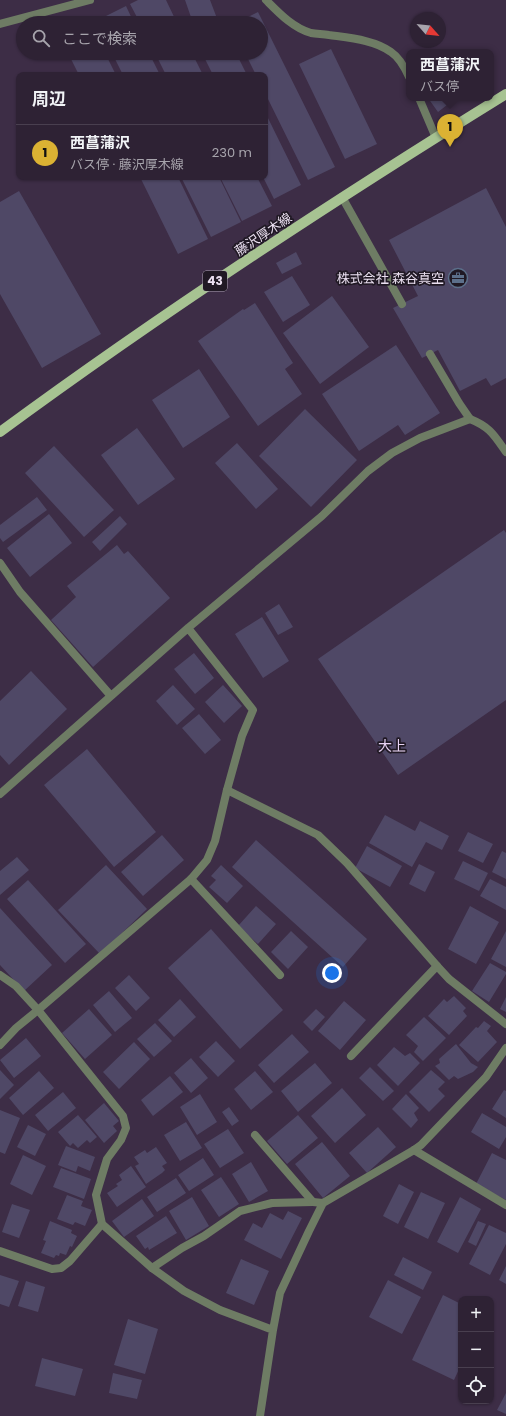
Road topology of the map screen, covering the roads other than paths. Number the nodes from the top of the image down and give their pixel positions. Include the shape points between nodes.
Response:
1 (90, 0) edge
2 (266, 0) edge
3 (30, 16) edge
4 (16, 20) edge
5 (0, 24) edge
6 (406, 71) edge
7 (506, 94) edge
8 (420, 101) edge
9 (436, 138) junction
10 (342, 197) junction
11 (402, 304) dead end
12 (430, 354) dead end
13 (470, 419) junction
14 (0, 432) edge
15 (506, 452) edge
16 (0, 563) edge
17 (188, 628) junction
18 (111, 696) junction
19 (227, 790) junction
20 (0, 794) edge
21 (191, 879) junction
22 (437, 966) junction
23 (0, 975) edge
24 (280, 975) dead end
25 (38, 1010) junction
26 (506, 1024) edge
27 (0, 1045) edge
28 (506, 1048) edge
29 (351, 1056) dead end
30 (255, 1135) dead end
31 (414, 1150) junction
32 (313, 1202) junction
33 (323, 1203) junction
34 (506, 1205) edge
35 (102, 1224) junction
36 (0, 1251) edge
37 (152, 1268) junction
38 (273, 1330) junction
39 (260, 1416) edge

1 - 3 street
2 - 6 street via 288,20 310,32 380,45 392,53
4 - 5 street
7 - 9 main road, 藤沢厚木線 / 43
8 - 9 street
9 - 10 main road, 藤沢厚木線 / 43
10 - 11 street
10 - 14 main road, 藤沢厚木線 / 43 via 191,297
12 - 13 street
13 - 15 street via 492,432
13 - 17 street via 420,438 392,453 368,471 322,516
16 - 18 street via 20,592
17 - 18 street
17 - 19 street via 253,710 242,736
18 - 20 street
19 - 21 street via 215,842 207,860
19 - 22 street via 318,835 347,863
21 - 24 street
21 - 25 street
22 - 26 street via 449,979
22 - 29 street
23 - 25 street via 16,986
25 - 27 street
25 - 35 street via 123,1116 126,1128 122,1140 107,1159 96,1195
28 - 31 street via 486,1077
30 - 32 street
31 - 33 street
31 - 34 street
32 - 33 street
32 - 37 street via 272,1203 240,1210
33 - 38 street via 280,1293
35 - 36 street via 61,1268 52,1269
35 - 37 street
37 - 38 street via 184,1291 220,1310
38 - 39 street

